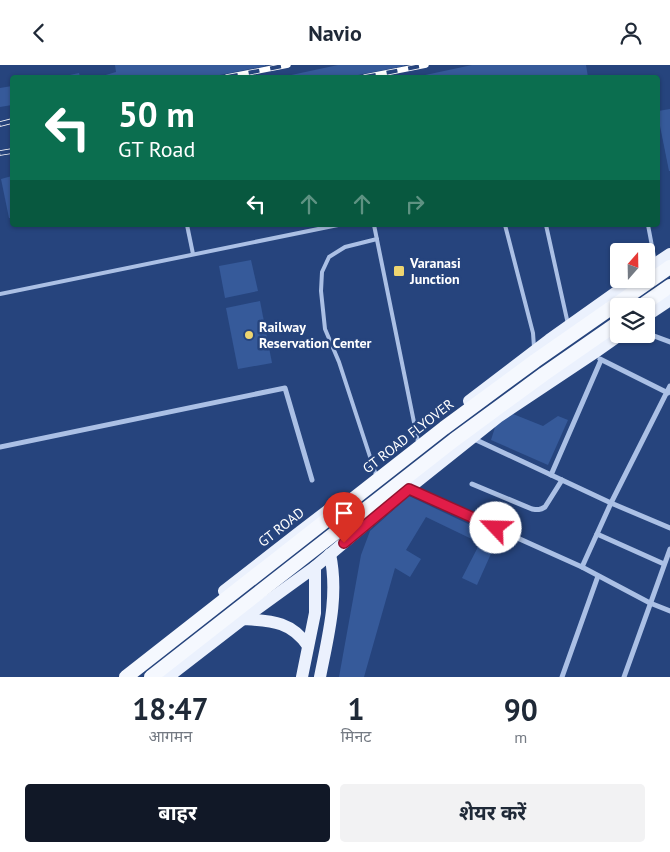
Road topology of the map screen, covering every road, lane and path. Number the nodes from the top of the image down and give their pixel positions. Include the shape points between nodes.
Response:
1 (187, 227) edge
2 (328, 227) edge
3 (374, 227) edge
4 (506, 227) edge
5 (546, 227) edge
6 (648, 227) edge
7 (377, 239) junction
8 (649, 243) edge
9 (670, 254) edge
10 (194, 255) junction
11 (655, 264) edge
12 (670, 267) edge
13 (670, 286) edge
14 (621, 288) edge
15 (0, 294) edge
16 (653, 298) edge
17 (670, 300) edge
18 (655, 310) edge
19 (568, 326) junction
20 (610, 327) edge
21 (655, 336) edge
22 (670, 342) edge
23 (612, 343) edge
24 (534, 351) junction
25 (597, 357) junction
26 (670, 386) edge
27 (668, 393) edge
28 (472, 438) junction
29 (418, 442) junction
30 (0, 447) edge
31 (376, 475) junction
32 (551, 475) junction
33 (562, 479) junction
34 (312, 480) dead end
35 (472, 484) dead end
36 (409, 489) junction
37 (612, 503) junction
38 (670, 528) edge
39 (597, 534) junction
40 (670, 549) edge
41 (330, 553) junction
42 (664, 564) junction
43 (315, 567) junction
44 (582, 567) junction
45 (598, 576) junction
46 (650, 603) junction
47 (670, 611) edge
48 (243, 619) junction
49 (308, 646) junction
50 (117, 677) edge
51 (126, 677) edge
52 (151, 677) edge
53 (168, 677) edge
54 (302, 677) edge
55 (320, 677) edge
56 (562, 677) edge
57 (624, 677) edge

1 - 10 lane
2 - 10 lane
3 - 7 lane
4 - 24 lane
5 - 19 lane
6 - 8 lane
7 - 29 lane
7 - 31 lane via 345,247 329,257 322,272 321,291 325,329
9 - 11 main road
10 - 15 lane
12 - 51 highway, GT ROAD FLYOVER via 444,428
13 - 16 highway
14 - 19 main road, GT ROAD
17 - 18 main road
19 - 24 main road, GT ROAD
20 - 52 highway via 454,440
21 - 22 street
23 - 25 main road
24 - 29 main road, GT ROAD
25 - 27 street
25 - 28 main road via 498,417
25 - 32 street
26 - 27 street
27 - 37 street
28 - 32 street
28 - 36 main road
29 - 31 main road, GT ROAD
30 - 34 street via 285,388
31 - 50 main road, GT ROAD
32 - 33 street
33 - 35 street via 541,510
33 - 37 street
36 - 41 main road
36 - 44 street
37 - 38 street
37 - 39 street
39 - 42 street
39 - 44 street
40 - 42 street
41 - 43 main road
41 - 55 main road via 332,615
42 - 46 street
43 - 48 main road
43 - 49 main road via 314,613
44 - 45 street
45 - 46 street
45 - 56 street
46 - 47 street
46 - 57 street
48 - 49 main road via 286,625
48 - 53 main road
49 - 54 main road

